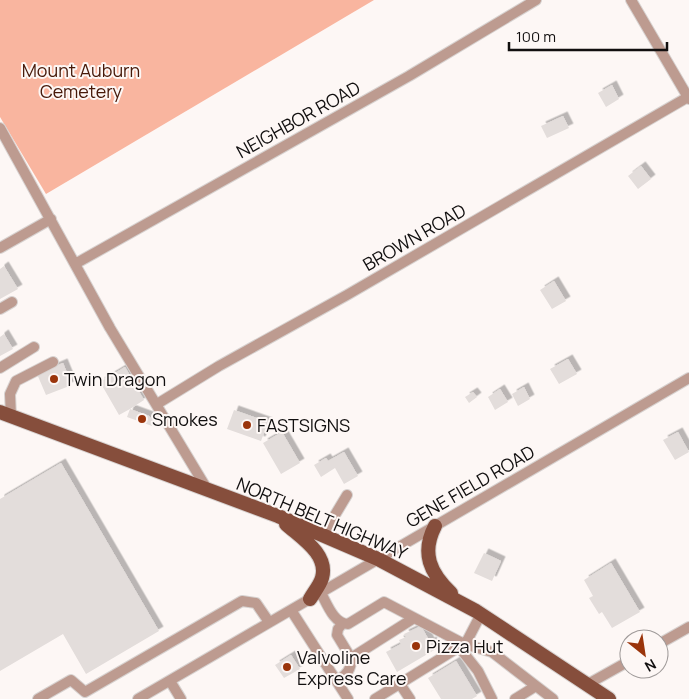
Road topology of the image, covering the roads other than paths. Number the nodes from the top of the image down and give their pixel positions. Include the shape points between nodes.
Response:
1 (536, 0) edge
2 (631, 0) edge
3 (688, 98) edge
4 (0, 128) edge
5 (51, 219) junction
6 (0, 248) edge
7 (75, 264) junction
8 (12, 302) dead end
9 (0, 309) edge
10 (34, 347) dead end
11 (53, 362) dead end
12 (0, 368) edge
13 (689, 378) edge
14 (157, 404) junction
15 (6, 414) edge
16 (208, 489) junction
17 (346, 495) dead end
18 (278, 516) junction
19 (435, 526) junction
20 (322, 535) junction
21 (378, 559) junction
22 (315, 596) junction
23 (460, 602) junction
24 (291, 610) junction
25 (481, 614) junction
26 (414, 618) junction
27 (269, 622) junction
28 (342, 624) junction
29 (689, 627) edge
30 (669, 638) edge
31 (462, 646) junction
32 (351, 658) junction
33 (619, 667) edge
34 (170, 681) junction
35 (337, 682) junction
36 (400, 684) junction
37 (588, 684) junction
38 (536, 686) junction
39 (38, 699) edge
40 (138, 699) edge
41 (181, 699) edge
42 (348, 699) edge
43 (375, 699) edge
44 (410, 699) edge
45 (492, 699) edge
46 (515, 699) edge
47 (553, 699) edge
48 (609, 699) edge

1 - 7 street, NEIGHBOR ROAD via 409,76
2 - 3 street
3 - 14 street, BROWN ROAD
4 - 5 street
5 - 6 street
5 - 7 street
7 - 14 street
8 - 9 street
10 - 12 street
11 - 15 street via 16,382
13 - 19 street, GENE FIELD ROAD
14 - 16 street
15 - 16 main road, NORTH BELT HIGHWAY
16 - 18 main road, NORTH BELT HIGHWAY
17 - 20 street
18 - 20 main road, NORTH BELT HIGHWAY
18 - 22 main road via 308,543 322,564 323,577
19 - 21 street, GENE FIELD ROAD
19 - 23 main road via 429,538 429,559 440,582
20 - 21 main road, NORTH BELT HIGHWAY
21 - 22 street, GENE FIELD ROAD
21 - 23 main road, NORTH BELT HIGHWAY
22 - 24 street, GENE FIELD ROAD
22 - 28 street
23 - 25 main road, NORTH BELT HIGHWAY
24 - 27 street, GENE FIELD ROAD
24 - 35 street
25 - 31 street
25 - 37 main road, NORTH BELT HIGHWAY
26 - 28 street via 384,602 348,624
26 - 31 street
26 - 32 street
27 - 34 street, GENE FIELD ROAD
27 - 39 street via 256,603 242,601 85,692 71,680
28 - 32 street via 337,635
29 - 30 street
31 - 36 street
31 - 38 street via 492,652
31 - 45 street
32 - 35 street via 347,673
33 - 37 street
34 - 40 street, GENE FIELD ROAD
34 - 41 street
35 - 42 street
36 - 43 street
36 - 44 street
37 - 48 main road, NORTH BELT HIGHWAY
38 - 46 street
38 - 47 street

